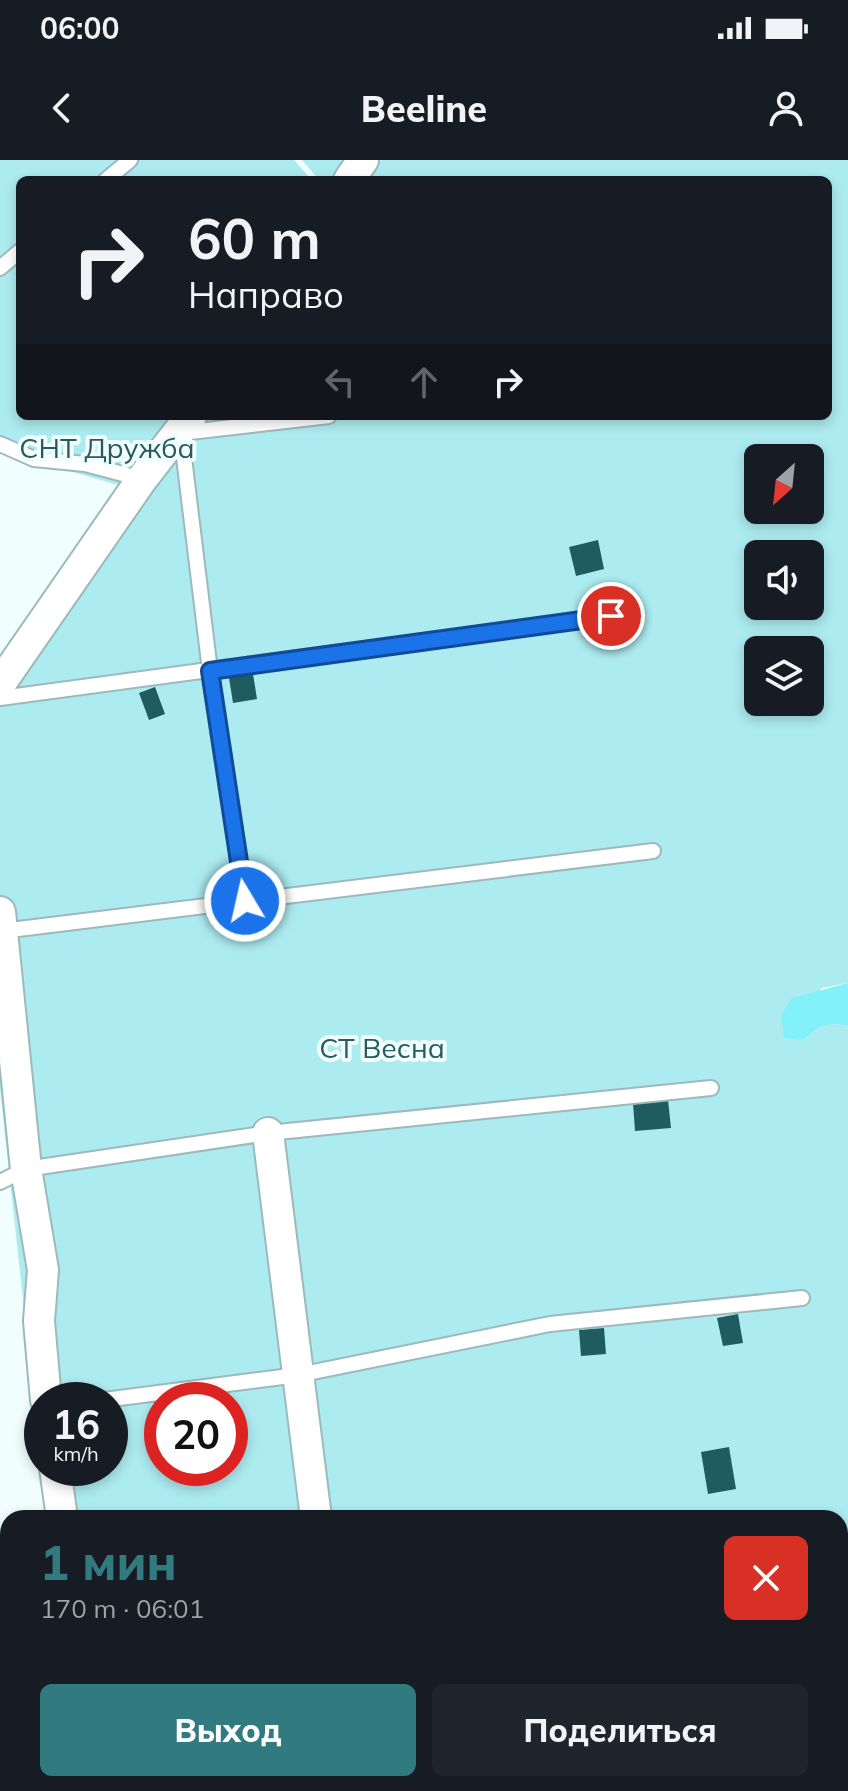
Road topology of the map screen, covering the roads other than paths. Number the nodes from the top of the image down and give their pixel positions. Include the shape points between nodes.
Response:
1 (130, 160) edge
2 (111, 176) edge
3 (16, 254) edge
4 (0, 268) edge
5 (258, 420) edge
6 (186, 424) edge
7 (0, 444) edge
8 (142, 479) junction
9 (611, 616) dead end
10 (210, 671) junction
11 (0, 684) edge
12 (0, 698) edge
13 (653, 851) dead end
14 (245, 901) junction
15 (1, 921) edge
16 (711, 1088) dead end
17 (268, 1133) junction
18 (13, 1176) edge
19 (802, 1298) dead end
20 (298, 1375) junction
21 (44, 1382) edge
22 (128, 1397) edge
23 (58, 1486) edge
24 (61, 1510) edge
25 (315, 1510) edge

1 - 2 lane
3 - 4 lane
5 - 6 lane
6 - 8 street
6 - 10 lane
7 - 8 lane via 34,459 85,464
8 - 11 street
9 - 10 lane
10 - 12 lane
10 - 14 lane
13 - 14 lane
14 - 15 lane
15 - 18 street
16 - 17 lane
17 - 18 lane
17 - 20 street
18 - 21 street via 43,1270 39,1321
19 - 20 lane via 550,1324
20 - 22 lane
20 - 25 street
23 - 24 street

